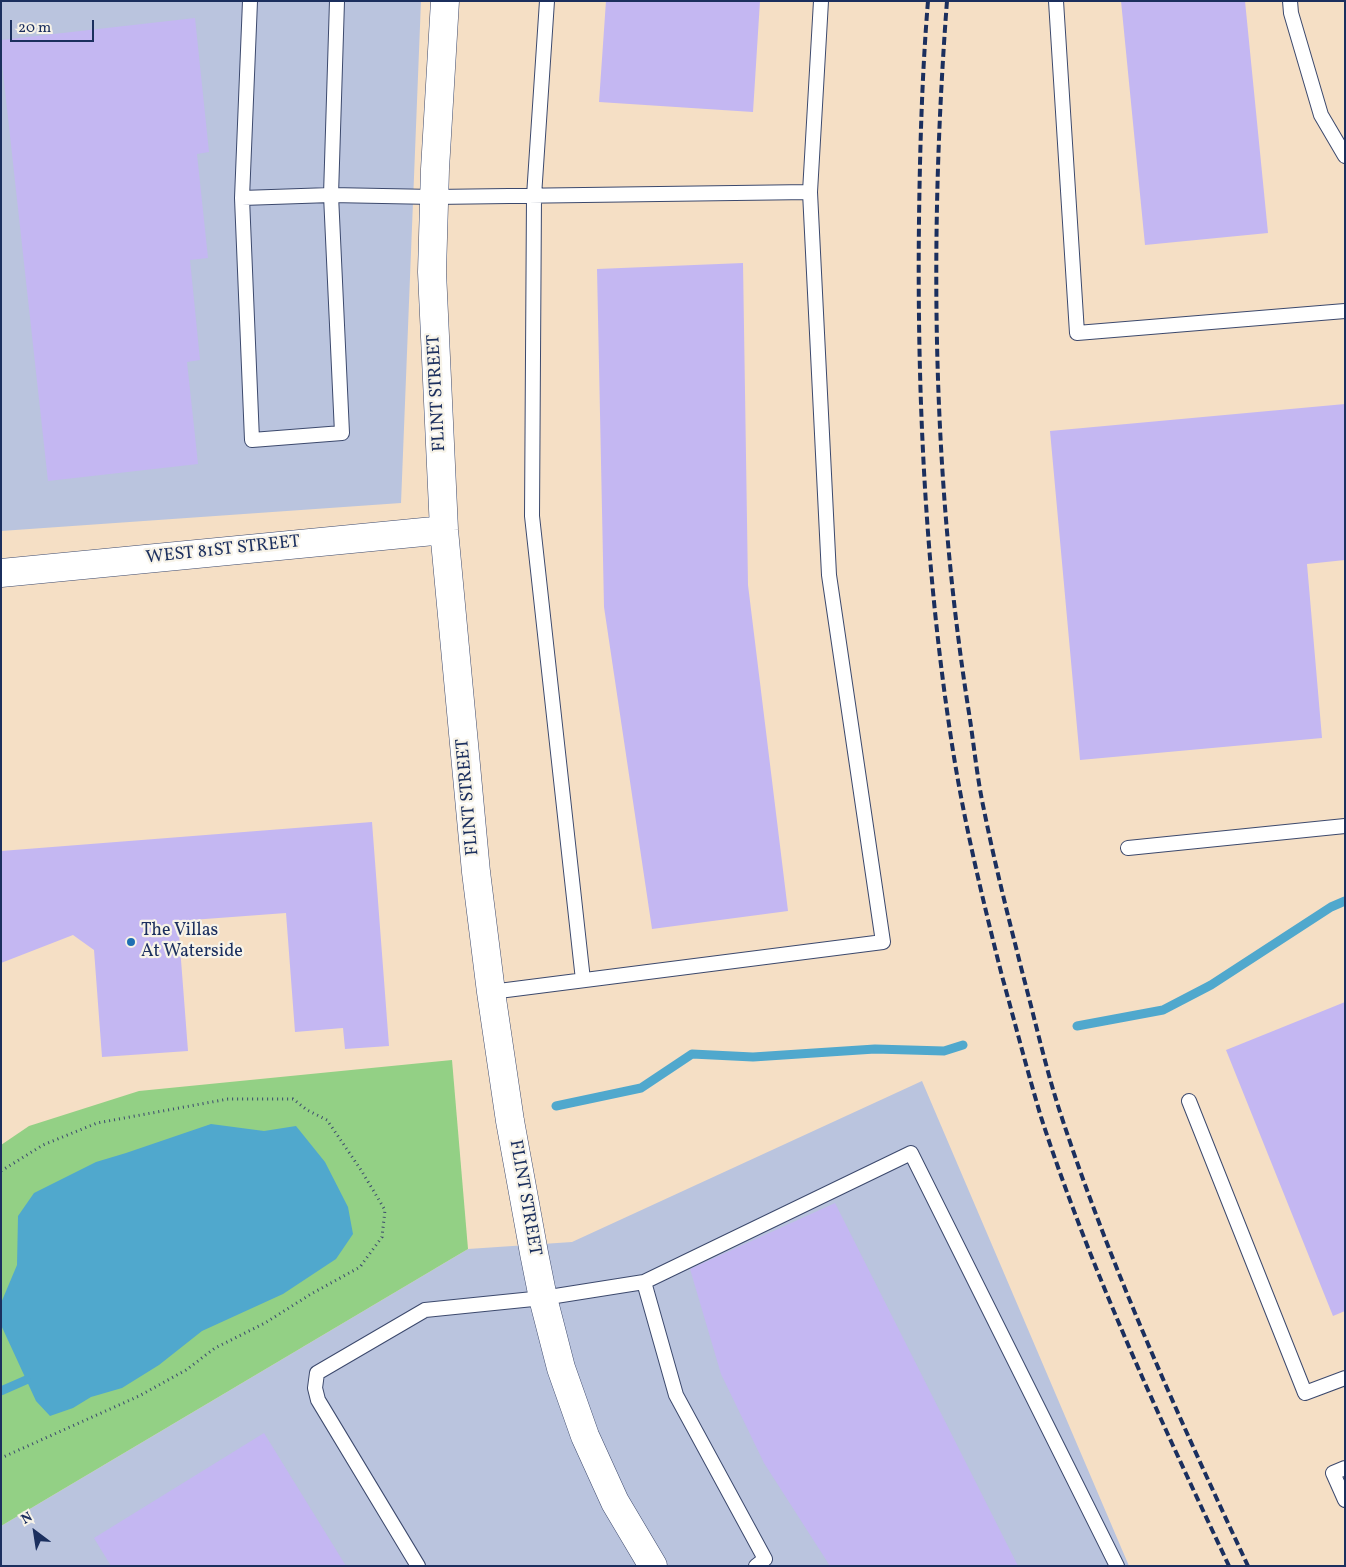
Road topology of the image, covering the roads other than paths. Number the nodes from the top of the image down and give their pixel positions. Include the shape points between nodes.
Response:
1 (250, 1) edge
2 (337, 1) edge
3 (445, 1) edge
4 (547, 1) edge
5 (821, 1) edge
6 (1056, 1) edge
7 (1290, 1) edge
8 (1345, 156) edge
9 (810, 192) junction
10 (331, 195) junction
11 (534, 196) junction
12 (242, 198) junction
13 (434, 198) junction
14 (1345, 311) edge
15 (444, 530) junction
16 (1, 573) edge
17 (1345, 826) edge
18 (1128, 848) dead end
19 (583, 980) junction
20 (491, 992) junction
21 (1188, 1102) dead end
22 (644, 1282) junction
23 (543, 1298) junction
24 (1345, 1378) edge
25 (1345, 1468) edge
26 (1345, 1500) edge
27 (763, 1564) edge
28 (418, 1566) edge
29 (653, 1566) edge
30 (1117, 1566) edge

1 - 12 lane
2 - 10 lane
3 - 13 street, FLINT STREET
4 - 11 lane
5 - 9 lane
6 - 14 lane via 1077,333
7 - 8 lane via 1321,115
9 - 11 lane
9 - 19 lane via 828,575 883,942
10 - 12 lane
10 - 12 lane via 342,433 252,440
10 - 13 lane
11 - 13 lane
11 - 19 lane via 532,516
13 - 15 street, FLINT STREET via 432,272
15 - 16 street, WEST 81ST STREET
15 - 20 street, FLINT STREET via 476,872
17 - 18 lane
19 - 20 lane
20 - 23 street, FLINT STREET via 510,1121
21 - 24 lane via 1305,1393
22 - 23 lane
22 - 27 lane via 676,1395
22 - 30 lane via 911,1153
23 - 28 lane via 425,1310 318,1373 315,1388 318,1400
23 - 29 street, FLINT STREET via 561,1368 585,1436 615,1502
25 - 26 lane via 1332,1473

